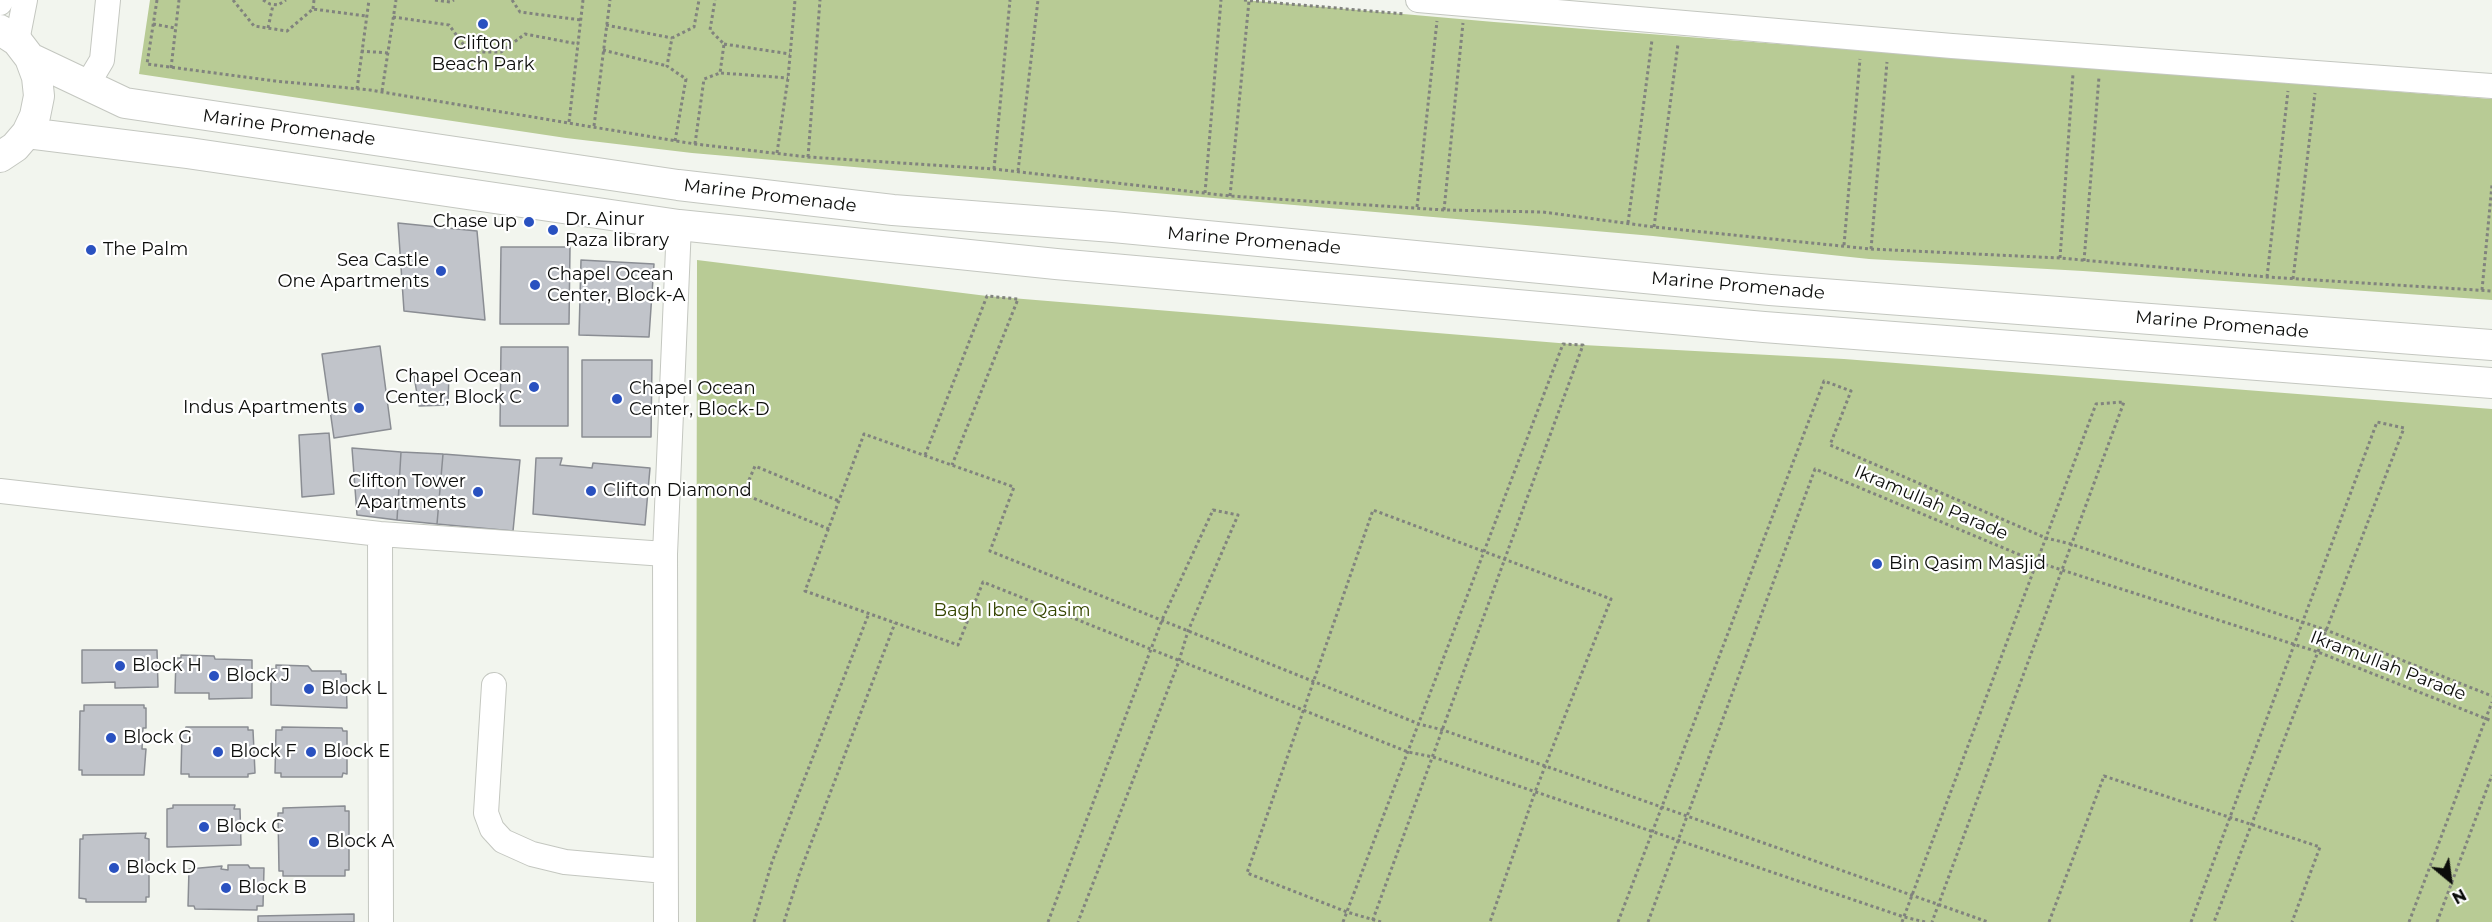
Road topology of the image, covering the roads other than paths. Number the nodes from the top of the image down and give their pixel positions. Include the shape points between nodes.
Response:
1 (25, 0) edge
2 (108, 0) edge
3 (1418, 0) edge
4 (16, 43) edge
5 (87, 85) junction
6 (2492, 86) edge
7 (27, 134) junction
8 (0, 157) edge
9 (0, 162) edge
10 (679, 225) junction
11 (1770, 290) junction
12 (1873, 296) junction
13 (1764, 327) junction
14 (1866, 335) junction
15 (2492, 345) edge
16 (2492, 383) edge
17 (0, 491) edge
18 (380, 534) junction
19 (665, 554) junction
20 (494, 685) dead end
21 (665, 871) junction
22 (381, 922) edge
23 (666, 922) edge

1 - 4 street
2 - 5 street via 102,60
3 - 6 street via 1940,45
4 - 5 main road, Marine Promenade
4 - 7 main road via 37,77 39,96
5 - 11 main road, Marine Promenade via 125,103 678,185 893,210 1113,227
7 - 8 main road
7 - 10 main road, Marine Promenade
8 - 9 main road
10 - 13 main road, Marine Promenade via 1056,264
10 - 19 street
11 - 12 main road, Marine Promenade
11 - 13 main road via 1778,310 1771,324
12 - 14 main road via 1860,309 1861,327
12 - 15 main road, Marine Promenade
13 - 14 main road, Marine Promenade
14 - 16 main road, Marine Promenade
17 - 18 street
18 - 19 street
18 - 22 street
19 - 21 street
20 - 21 street via 486,813 492,829 503,841 532,854 565,862
21 - 23 street

